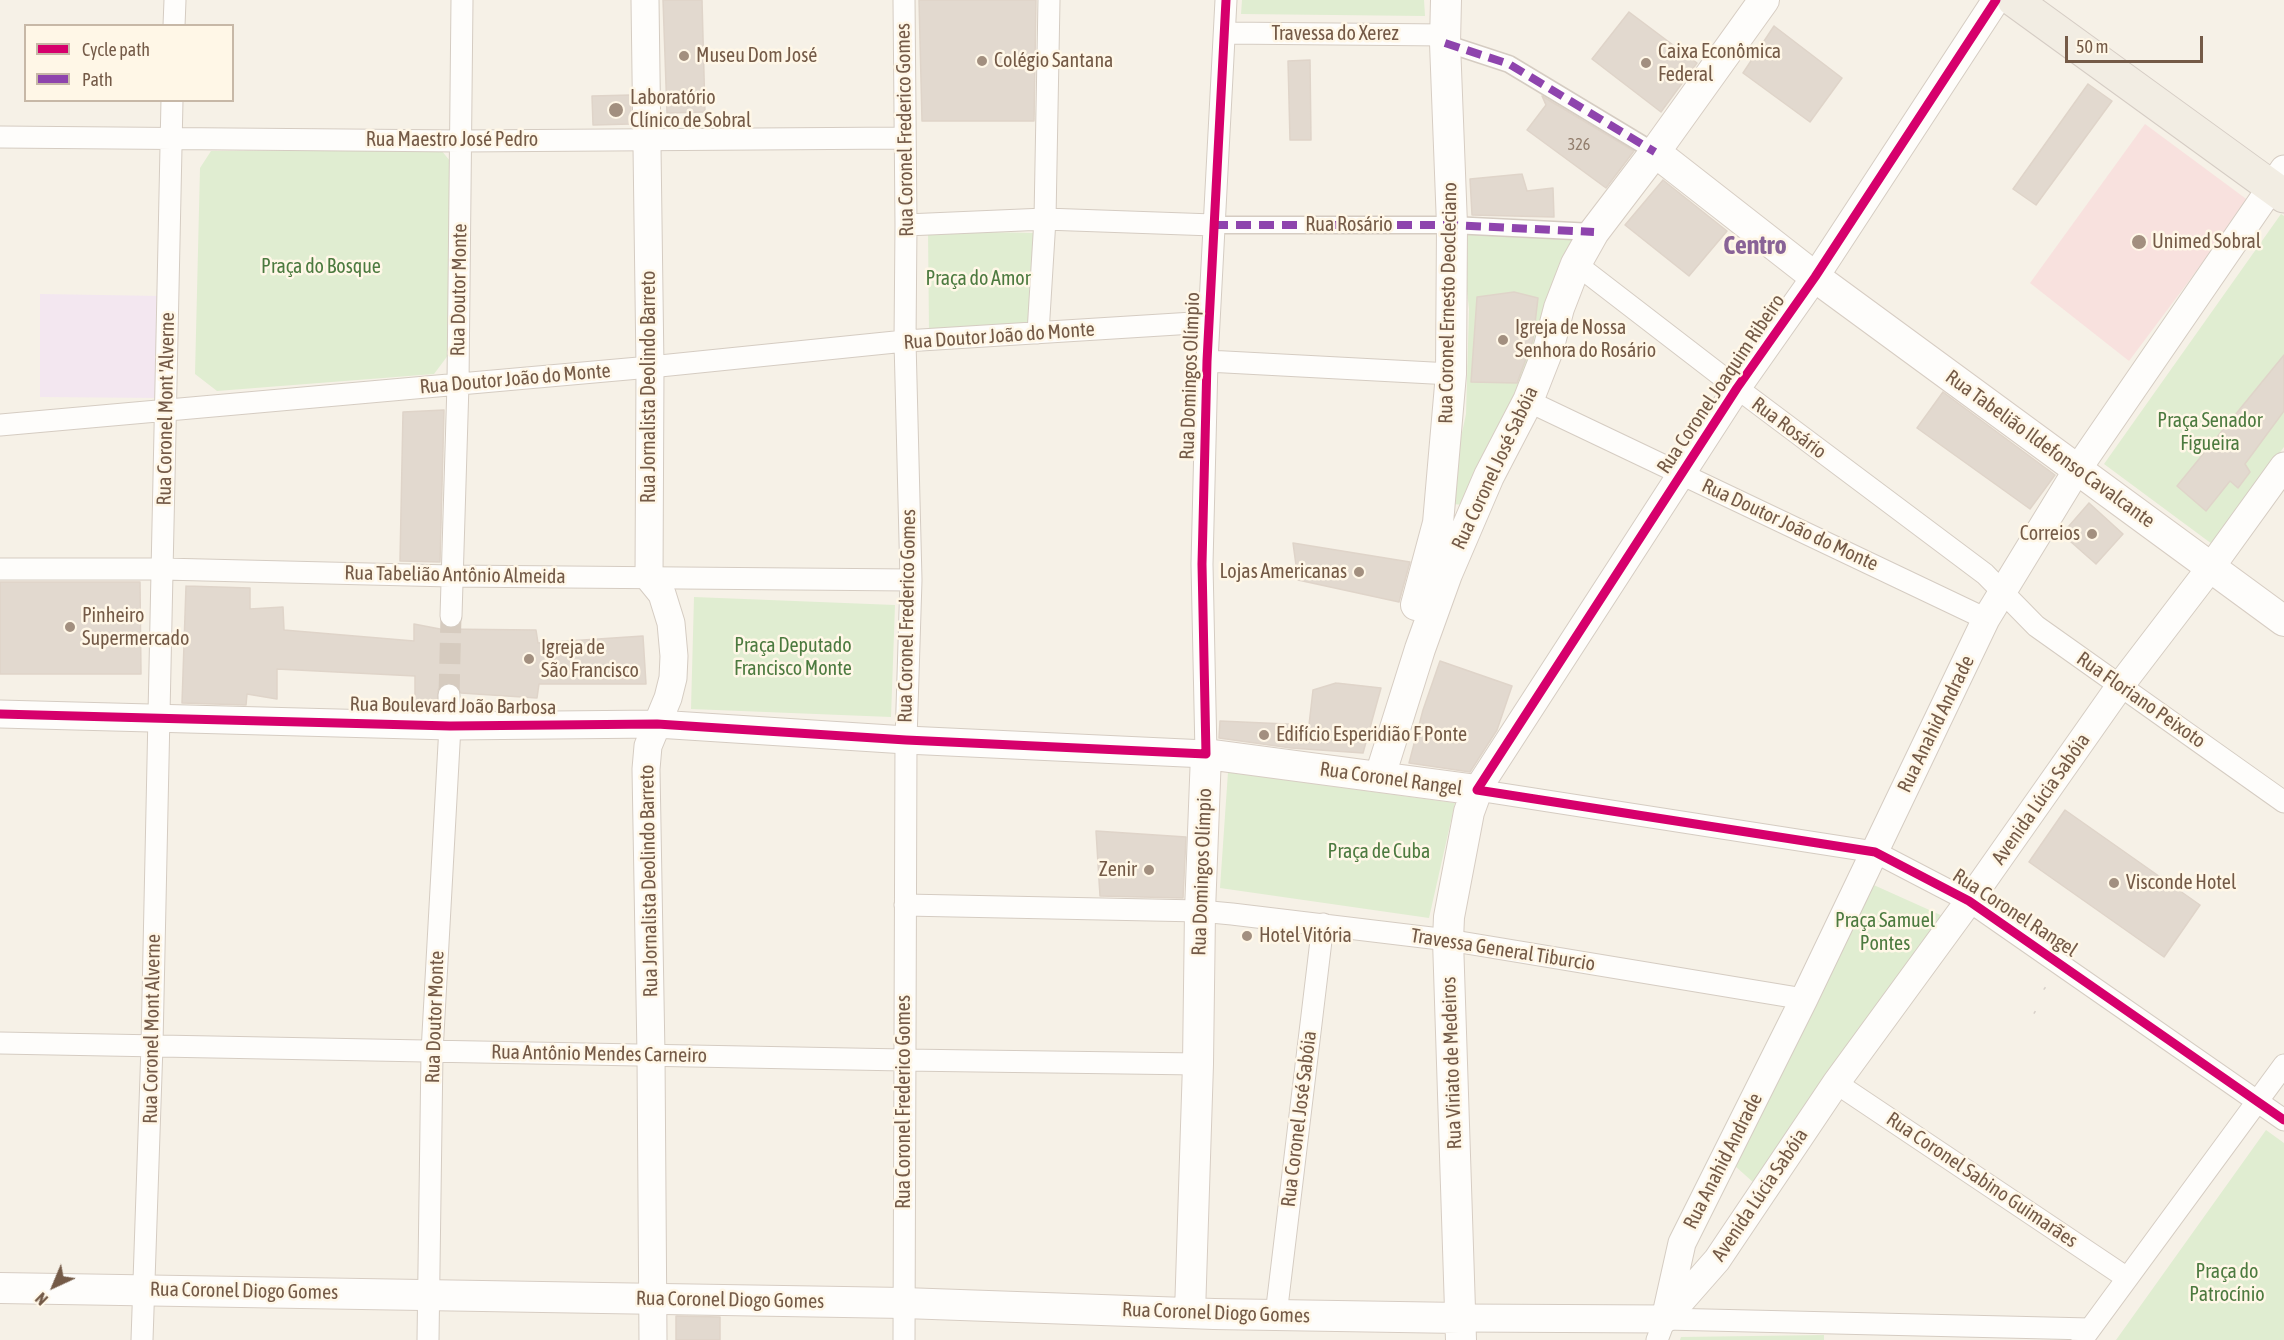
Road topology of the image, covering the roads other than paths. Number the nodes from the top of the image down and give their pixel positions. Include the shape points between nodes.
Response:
1 (175, 0) edge
2 (462, 0) edge
3 (645, 0) edge
4 (904, 0) edge
5 (1049, 0) edge
6 (1226, 0) edge
7 (1446, 0) edge
8 (1764, 0) edge
9 (1996, 0) edge
10 (2014, 0) edge
11 (174, 24) edge
12 (1225, 33) junction
13 (1445, 39) junction
14 (172, 102) edge
15 (0, 137) edge
16 (171, 138) junction
17 (904, 138) junction
18 (648, 140) junction
19 (461, 141) junction
20 (1655, 152) junction
21 (2280, 184) edge
22 (1045, 219) junction
23 (906, 225) junction
24 (1213, 225) junction
25 (1452, 225) junction
26 (1594, 232) junction
27 (1576, 264) junction
28 (1815, 277) junction
29 (1209, 322) junction
30 (1038, 333) junction
31 (905, 341) junction
32 (1207, 361) junction
33 (650, 367) junction
34 (1450, 374) junction
35 (459, 384) junction
36 (1737, 388) junction
37 (1528, 401) junction
38 (166, 409) junction
39 (0, 425) edge
40 (2284, 466) edge
41 (2077, 470) junction
42 (1682, 474) junction
43 (2211, 567) junction
44 (163, 569) junction
45 (0, 570) edge
46 (451, 576) junction
47 (649, 578) junction
48 (911, 580) junction
49 (2002, 592) junction
50 (451, 616) tunnel mouth
51 (1986, 619) junction
52 (2284, 621) edge
53 (2120, 686) junction
54 (449, 694) tunnel mouth
55 (0, 714) edge
56 (158, 717) junction
57 (657, 724) junction
58 (450, 726) junction
59 (906, 740) junction
60 (1206, 754) junction
61 (1371, 775) junction
62 (1477, 790) junction
63 (2284, 802) edge
64 (1875, 852) junction
65 (1969, 901) junction
66 (905, 905) junction
67 (1200, 911) junction
68 (1323, 924) junction
69 (1448, 940) junction
70 (1804, 999) junction
71 (0, 1043) edge
72 (152, 1045) junction
73 (432, 1052) junction
74 (651, 1055) junction
75 (904, 1060) junction
76 (1198, 1064) junction
77 (2284, 1065) edge
78 (1836, 1083) junction
79 (2258, 1102) junction
80 (2284, 1120) edge
81 (1682, 1243) junction
82 (1717, 1260) junction
83 (2127, 1278) junction
84 (0, 1288) edge
85 (144, 1289) junction
86 (430, 1295) junction
87 (653, 1299) junction
88 (904, 1303) junction
89 (1190, 1313) junction
90 (1276, 1315) junction
91 (1460, 1329) edge
92 (1661, 1330) edge
93 (2086, 1334) edge
94 (142, 1340) edge
95 (428, 1340) edge
96 (653, 1340) edge
97 (904, 1340) edge

1 - 11 street
2 - 19 street, Rua Doutor Monte
3 - 18 street, Rua Jornalista Deolindo Barreto
4 - 17 street, Rua Coronel Frederico Gomes
5 - 22 street
6 - 12 street, Rua Domingos Olímpio
7 - 13 main road, Rua Coronel Ernesto Deocleciano
8 - 20 main road, Rua Coronel José Sabóia
9 - 28 street, Rua Coronel Joaquim Ribeiro
10 - 21 main road
12 - 13 street, Travessa do Xerez
12 - 24 street, Rua Domingos Olímpio
13 - 20 street via 1509,64
13 - 25 main road, Rua Coronel Ernesto Deocleciano
14 - 16 street, Rua Coronel Mont 'Alverne
15 - 16 street, Rua Maestro José Pedro
16 - 19 street, Rua Maestro José Pedro
16 - 38 street, Rua Coronel Mont 'Alverne
17 - 18 street, Rua Maestro José Pedro
17 - 23 street, Rua Coronel Frederico Gomes
18 - 19 street, Rua Maestro José Pedro
18 - 33 street, Rua Jornalista Deolindo Barreto
19 - 35 street, Rua Doutor Monte
20 - 26 main road, Rua Coronel José Sabóia
20 - 28 main road
21 - 41 street, Rua Anahid Andrade
22 - 23 street
22 - 24 street
22 - 30 street
23 - 31 street, Rua Coronel Frederico Gomes
24 - 25 street, Rua Rosário
24 - 29 street, Rua Domingos Olímpio
25 - 26 street, Rua Rosário
25 - 34 main road, Rua Coronel Ernesto Deocleciano
26 - 27 main road, Rua Coronel José Sabóia
27 - 36 street, Rua Rosário
27 - 37 main road, Rua Coronel José Sabóia
28 - 36 street, Rua Coronel Joaquim Ribeiro
28 - 41 main road, Rua Tabelião Ildefonso Cavalcante
29 - 30 street, Rua Doutor João do Monte
29 - 32 street, Rua Domingos Olímpio
30 - 31 street, Rua Doutor João do Monte
31 - 33 street, Rua Doutor João do Monte
31 - 48 street, Rua Coronel Frederico Gomes
32 - 34 street
32 - 60 street, Rua Domingos Olímpio via 1202,564
33 - 35 street, Rua Doutor João do Monte
33 - 47 street, Rua Jornalista Deolindo Barreto
34 - 61 main road, Rua Coronel Ernesto Deocleciano via 1438,523
35 - 38 street, Rua Doutor João do Monte
35 - 46 street, Rua Doutor Monte
36 - 42 street, Rua Coronel Joaquim Ribeiro
36 - 49 street, Rua Rosário via 1985,574
37 - 42 street, Rua Doutor João do Monte
37 - 61 main road, Rua Coronel José Sabóia via 1447,574
38 - 39 street, Rua Doutor João do Monte
38 - 44 street, Rua Coronel Mont 'Alverne
40 - 43 street, Avenida Lúcia Sabóia
41 - 43 main road, Rua Tabelião Ildefonso Cavalcante
41 - 49 street, Rua Anahid Andrade
42 - 51 street, Rua Doutor João do Monte
42 - 62 street, Rua Coronel Joaquim Ribeiro
43 - 52 main road, Rua Tabelião Ildefonso Cavalcante
43 - 53 street, Avenida Lúcia Sabóia
44 - 45 street, Rua Tabelião Antônio Almeida
44 - 46 street, Rua Tabelião Antônio Almeida
44 - 56 street, Rua Coronel Mont 'Alverne
46 - 47 street, Rua Tabelião Antônio Almeida
46 - 50 street, Rua Doutor Monte
47 - 48 street, Rua Tabelião Antônio Almeida
47 - 57 street, Rua Jornalista Deolindo Barreto via 662,594 671,623 674,656 668,698
48 - 59 street, Rua Coronel Frederico Gomes
49 - 51 street, Rua Anahid Andrade
49 - 53 street, Rua Floriano Peixoto via 2036,626
51 - 64 street, Rua Anahid Andrade
53 - 63 street, Rua Floriano Peixoto
53 - 65 street, Avenida Lúcia Sabóia
54 - 58 street, Rua Doutor Monte
55 - 56 street, Rua Boulevard João Barbosa
56 - 58 street, Rua Boulevard João Barbosa
56 - 72 street, Rua Coronel Mont Alverne
57 - 58 street, Rua Boulevard João Barbosa
57 - 59 street, Rua Boulevard João Barbosa
57 - 74 street, Rua Jornalista Deolindo Barreto via 648,746 646,769
58 - 73 street, Rua Doutor Monte
59 - 60 street, Rua Boulevard João Barbosa
59 - 66 street, Rua Coronel Frederico Gomes
60 - 61 main road, Rua Coronel Rangel
60 - 67 main road, Rua Domingos Olímpio
61 - 62 main road, Rua Coronel Rangel
62 - 64 street, Rua Coronel Rangel
62 - 69 main road, Rua Viriato de Medeiros via 1469,812
64 - 65 street, Rua Coronel Rangel
64 - 70 street, Rua Anahid Andrade
65 - 78 street, Avenida Lúcia Sabóia
65 - 79 street, Rua Coronel Rangel
66 - 67 street, Travessa General Tiburcio
66 - 75 street, Rua Coronel Frederico Gomes
67 - 68 street, Travessa General Tiburcio
67 - 76 main road, Rua Domingos Olímpio
68 - 69 street, Travessa General Tiburcio
68 - 90 street, Rua Coronel José Sabóia
69 - 70 street, Travessa General Tiburcio
69 - 91 main road, Rua Viriato de Medeiros
70 - 81 street, Rua Anahid Andrade
71 - 72 street, Rua Antônio Mendes Carneiro
72 - 73 street, Rua Antônio Mendes Carneiro
72 - 85 street, Rua Coronel Mont Alverne
73 - 74 street, Rua Antônio Mendes Carneiro
73 - 86 street, Rua Doutor Monte
74 - 75 street, Rua Antônio Mendes Carneiro
74 - 87 street, Rua Jornalista Deolindo Barreto
75 - 76 street, Rua Antônio Mendes Carneiro
75 - 88 street, Rua Coronel Frederico Gomes
76 - 89 main road, Rua Domingos Olímpio
77 - 79 street
78 - 82 street, Avenida Lúcia Sabóia
78 - 83 street, Rua Coronel Sabino Guimarães
79 - 80 street, Rua Coronel Rangel
79 - 83 street
81 - 82 street via 1696,1257
81 - 92 street, Rua Anahid Andrade
82 - 92 street, Avenida Lúcia Sabóia
83 - 93 street
84 - 85 main road, Rua Coronel Diogo Gomes
85 - 86 main road, Rua Coronel Diogo Gomes
85 - 94 street, Rua Coronel Mont Alverne
86 - 87 main road, Rua Coronel Diogo Gomes
86 - 95 street, Rua Doutor Monte
87 - 88 main road, Rua Coronel Diogo Gomes
87 - 96 street, Rua Jornalista Deolindo Barreto
88 - 89 main road, Rua Coronel Diogo Gomes
88 - 97 street, Rua Coronel Frederico Gomes
89 - 90 main road, Rua Coronel Diogo Gomes
90 - 91 main road, Rua Coronel Diogo Gomes
91 - 92 street
92 - 93 street

